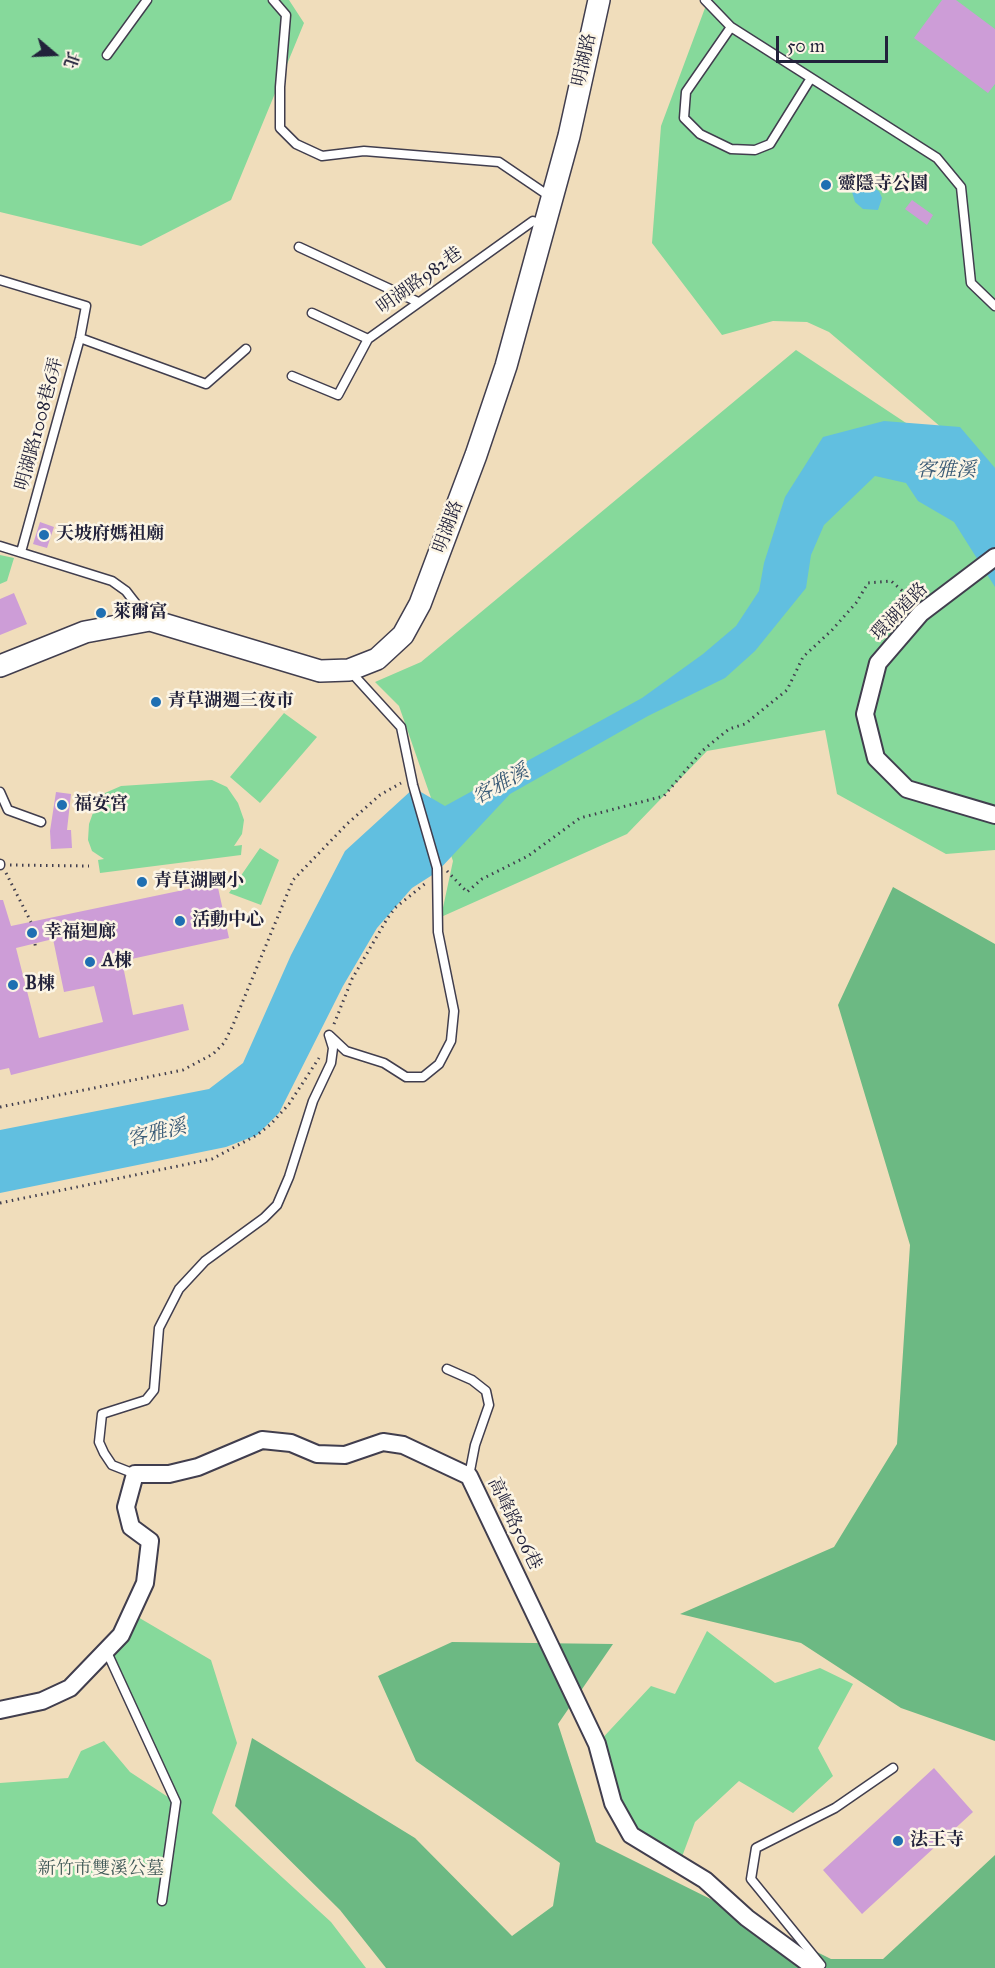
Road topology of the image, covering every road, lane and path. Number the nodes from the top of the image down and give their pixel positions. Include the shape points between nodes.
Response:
1 (147, 0) edge
2 (273, 0) edge
3 (598, 0) edge
4 (705, 0) edge
5 (731, 27) junction
6 (107, 55) dead end
7 (811, 78) junction
8 (552, 199) junction
9 (545, 224) junction
10 (298, 247) dead end
11 (0, 280) edge
12 (418, 302) junction
13 (995, 306) edge
14 (312, 313) dead end
15 (80, 339) junction
16 (368, 339) junction
17 (246, 349) dead end
18 (292, 376) dead end
19 (0, 546) edge
20 (21, 552) junction
21 (995, 557) edge
22 (921, 613) junction
23 (150, 620) junction
24 (0, 666) edge
25 (349, 670) junction
26 (412, 782) junction
27 (0, 792) edge
28 (995, 815) edge
29 (41, 822) dead end
30 (0, 864) edge
31 (89, 866) dead end
32 (436, 873) junction
33 (31, 922) dead end
34 (34, 944) dead end
35 (36, 950) dead end
36 (329, 1035) junction
37 (0, 1107) edge
38 (0, 1203) edge
39 (447, 1369) dead end
40 (135, 1474) junction
41 (469, 1476) junction
42 (106, 1649) junction
43 (0, 1710) edge
44 (893, 1768) dead end
45 (162, 1901) dead end
46 (815, 1968) edge
47 (823, 1968) edge

1 - 6 lane
2 - 8 lane via 286,15 280,128 296,144 322,156 364,151 499,162
3 - 8 street, 明湖路
4 - 5 lane
5 - 7 lane
5 - 7 lane via 686,92 684,118 700,134 731,149 755,150 770,144
7 - 13 lane via 937,158 961,187 971,283
8 - 9 street, 明湖路
9 - 12 lane, 明湖路982巷 via 533,221
9 - 25 street, 明湖路 via 502,377 420,604 403,635 377,659
10 - 12 lane
11 - 15 lane, 明湖路1008巷6弄 via 86,306
12 - 16 lane, 明湖路982巷
14 - 16 lane
15 - 17 lane, 明湖路1008巷6弄 via 206,384
15 - 20 lane, 明湖路1008巷6弄
16 - 18 lane, 明湖路982巷 via 338,395
19 - 20 lane
20 - 23 lane via 112,581 126,591
21 - 22 street, 環湖道路
22 - 28 street, 環湖道路 via 878,663 865,714 876,758 906,789
22 - 32 path via 891,581 867,583 840,621 803,657 787,690 745,724 729,729 702,751 664,796 580,818 528,856 482,879 467,892 451,872
23 - 24 street, 明湖路 via 85,632
23 - 25 street, 明湖路 via 320,671
25 - 26 lane via 401,727
26 - 32 lane
26 - 37 path via 397,784 380,795 293,880 233,1025 213,1054 183,1070
27 - 29 lane via 8,810
30 - 31 path
30 - 33 path
32 - 36 path via 387,919 352,979
32 - 36 lane via 438,932 454,1011 452,1041 439,1064 423,1077 406,1077 384,1063 346,1051
34 - 35 path
36 - 38 path via 289,1104 271,1124 235,1148 191,1164
36 - 40 lane via 333,1048 331,1063 313,1101 277,1205 205,1261 179,1289 159,1329 154,1390 146,1400 102,1413 99,1442 104,1454 112,1465
39 - 41 lane via 486,1391 489,1405
40 - 41 street, 高峰路506巷 via 169,1474 198,1467 262,1440 291,1443 317,1455 345,1455 383,1442 403,1445
40 - 42 street via 126,1507 131,1527 150,1541 145,1583 121,1635
41 - 46 street, 高峰路506巷 via 597,1744 613,1803 631,1835 705,1880 747,1918
42 - 43 street via 70,1688 42,1701
42 - 45 lane via 176,1802
44 - 47 lane via 835,1808 756,1848 751,1878

